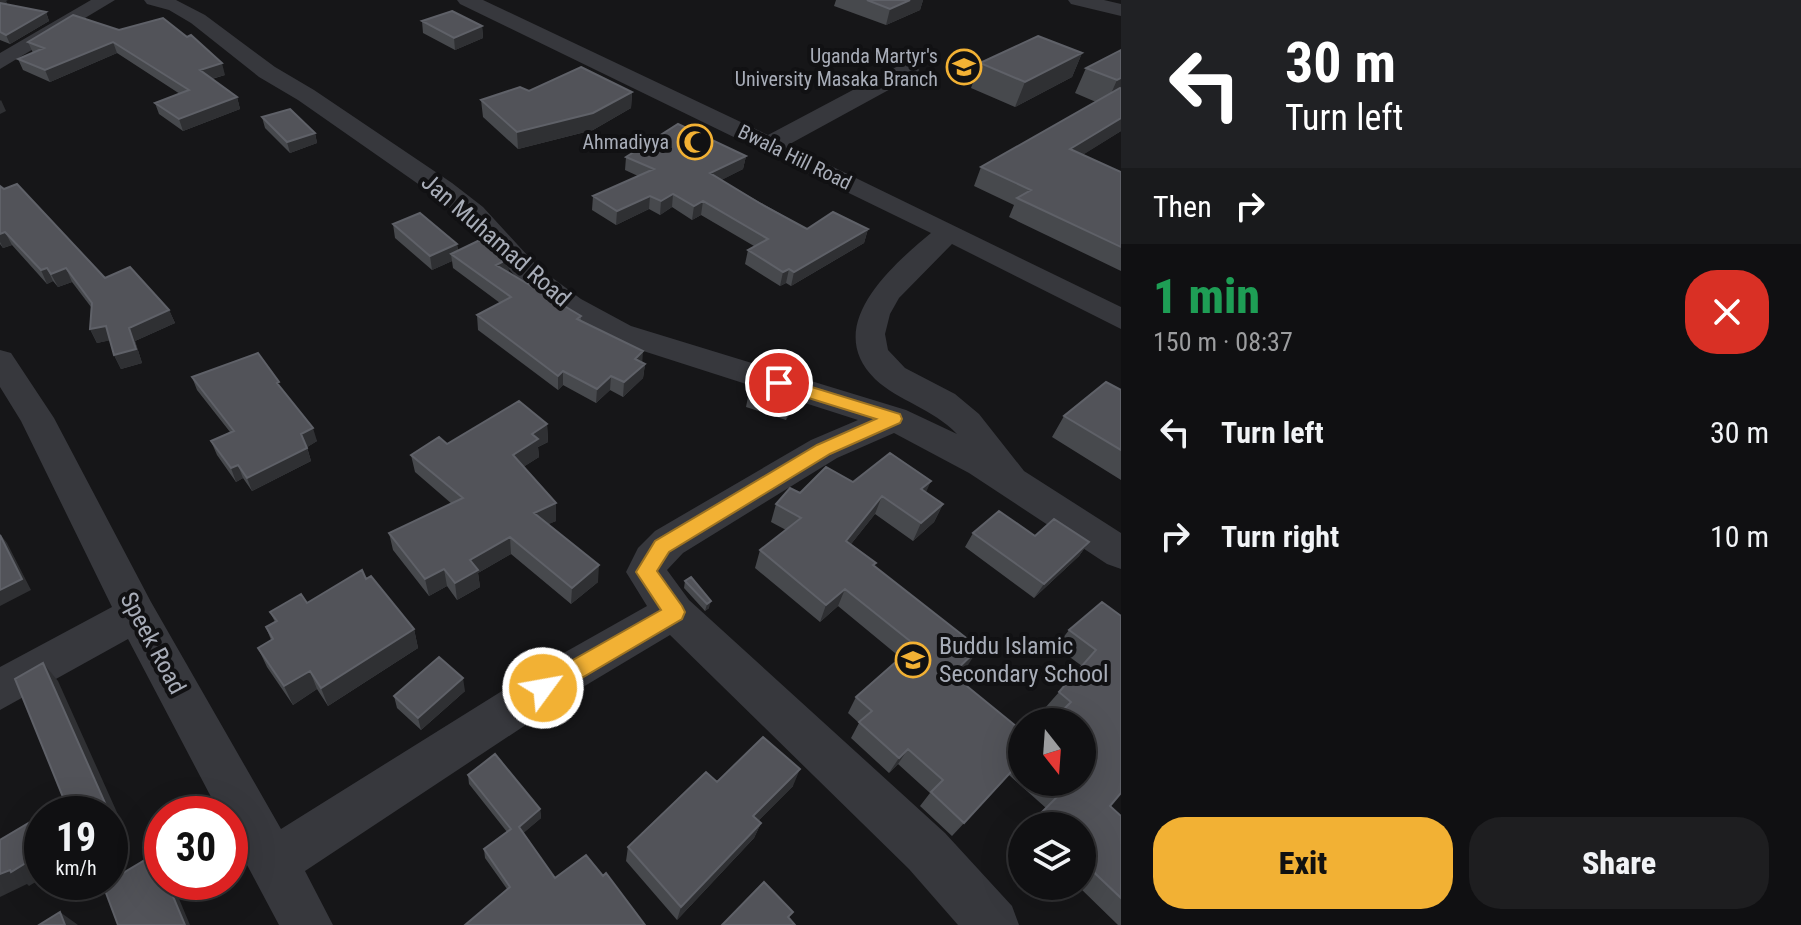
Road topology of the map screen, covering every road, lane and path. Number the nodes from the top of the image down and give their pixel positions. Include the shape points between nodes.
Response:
1 (105, 0) edge
2 (154, 0) edge
3 (467, 0) edge
4 (1078, 0) edge
5 (1121, 10) edge
6 (0, 62) edge
7 (908, 70) dead end
8 (769, 145) junction
9 (950, 232) junction
10 (1121, 319) edge
11 (0, 361) edge
12 (894, 419) junction
13 (1014, 482) junction
14 (1121, 553) edge
15 (674, 612) junction
16 (136, 614) junction
17 (0, 690) edge
18 (272, 864) junction
19 (307, 925) edge
20 (993, 925) edge

1 - 6 street
2 - 12 street, Jan Muhamad Road via 198,19 267,72 443,189 473,213 529,274 570,306 620,333
3 - 8 street, Bwala Hill Road
4 - 5 street
7 - 8 street
8 - 9 street, Bwala Hill Road
9 - 10 street, Bwala Hill Road
9 - 13 street via 906,268 878,306 871,334 874,352 888,371 948,406 978,433
11 - 16 street, Speek Road via 37,418
12 - 13 street, Jan Muhamad Road
12 - 15 street via 824,449 662,547 646,572
13 - 14 street, Jan Muhamad Road
15 - 18 street via 568,673
15 - 20 street via 927,851
16 - 17 street
16 - 18 street, Speek Road
18 - 19 street, Speek Road

